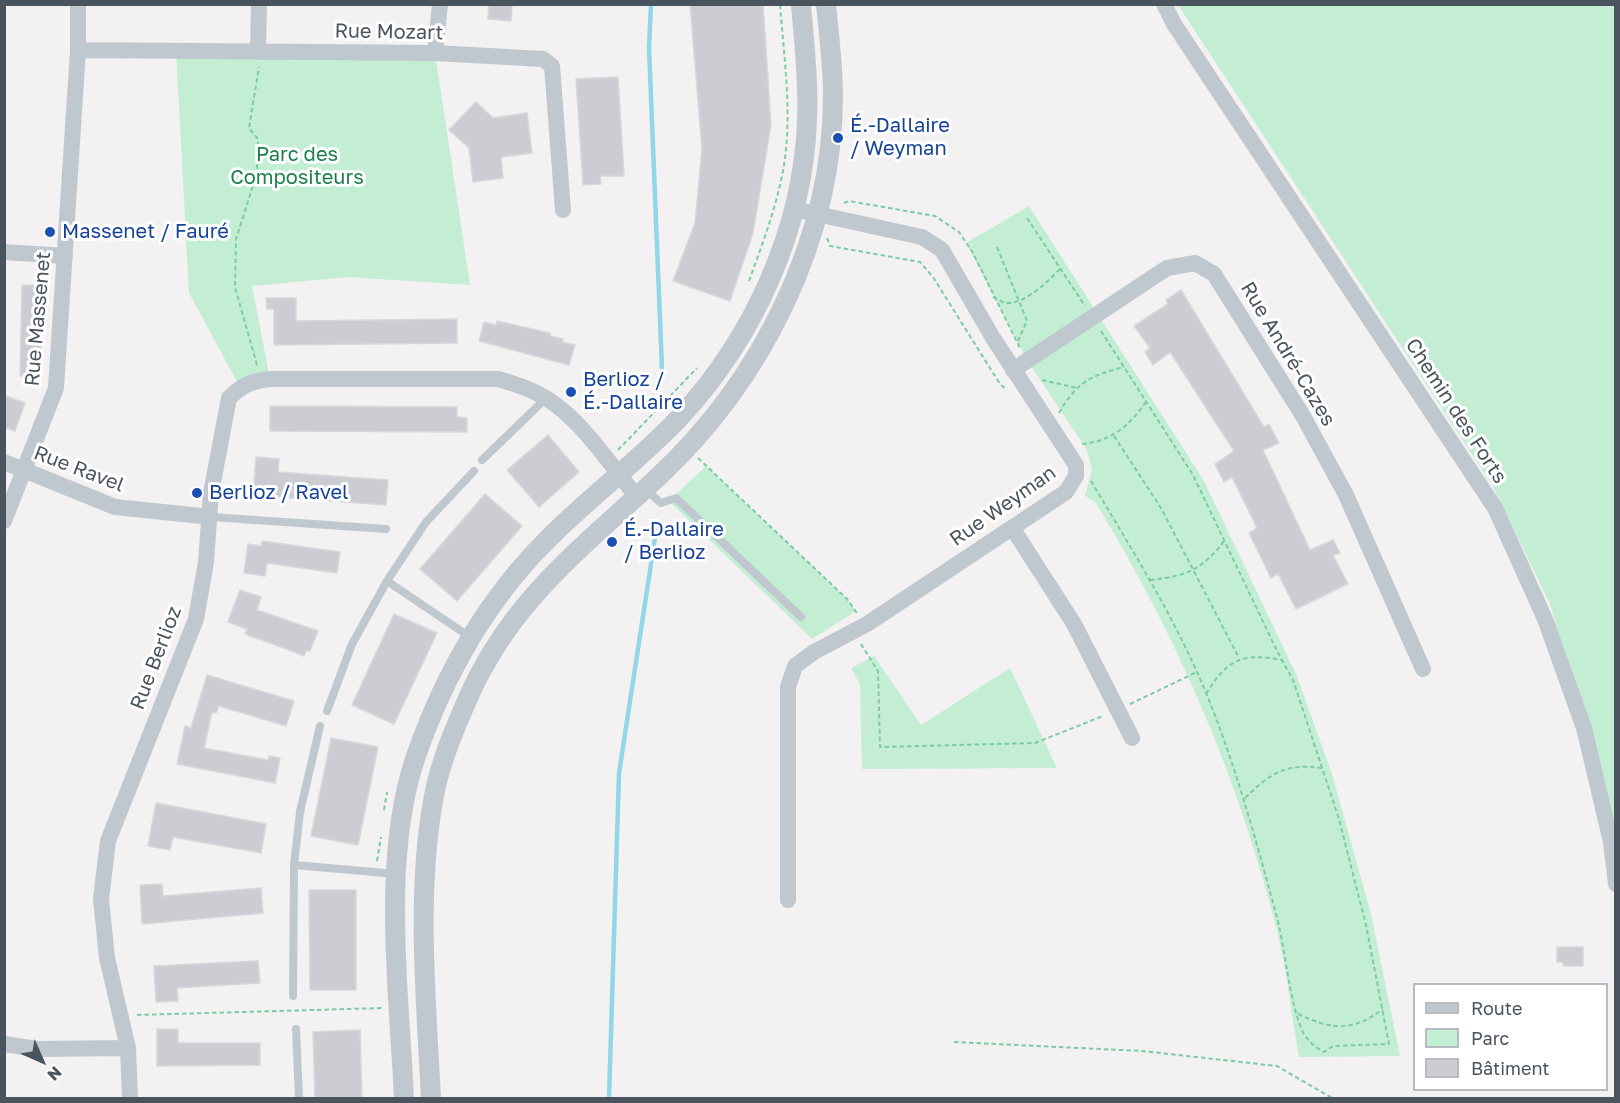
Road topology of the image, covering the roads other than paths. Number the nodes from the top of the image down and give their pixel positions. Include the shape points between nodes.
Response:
1 (78, 4) edge
2 (259, 4) edge
3 (440, 4) edge
4 (801, 4) edge
5 (826, 4) edge
6 (1164, 4) edge
7 (78, 50) junction
8 (258, 52) junction
9 (435, 53) junction
10 (794, 209) junction
11 (563, 210) dead end
12 (816, 214) junction
13 (4, 252) edge
14 (65, 256) junction
15 (1013, 370) junction
16 (544, 397) junction
17 (482, 460) dead end
18 (4, 462) edge
19 (23, 470) junction
20 (474, 471) dead end
21 (620, 476) junction
22 (641, 493) junction
23 (211, 517) junction
24 (4, 521) edge
25 (386, 529) dead end
26 (1012, 529) junction
27 (387, 581) junction
28 (801, 617) dead end
29 (471, 638) junction
30 (1423, 669) dead end
31 (327, 711) dead end
32 (320, 726) dead end
33 (1132, 738) dead end
34 (294, 865) junction
35 (398, 874) junction
36 (1616, 884) edge
37 (788, 900) dead end
38 (293, 996) dead end
39 (296, 1029) dead end
40 (4, 1044) edge
41 (128, 1048) junction
42 (130, 1098) edge
43 (299, 1098) edge
44 (404, 1098) edge
45 (431, 1098) edge

1 - 7 street, Rue Massenet
2 - 8 street
3 - 9 street
4 - 10 street via 807,123
5 - 12 street via 833,95 828,157
6 - 36 street, Chemin des Forts via 1495,508 1545,619 1584,728 1611,842
7 - 8 street, Rue Mozart
7 - 14 street, Rue Massenet
8 - 9 street, Rue Mozart
9 - 11 street, Rue Mozart via 543,58 552,66
10 - 12 street, Rue Weyman
10 - 21 street via 769,281 731,354 683,414
12 - 15 street, Rue Weyman via 932,242 951,263
12 - 22 street via 792,288 753,363 687,448
13 - 14 street
14 - 19 street, Rue Massenet via 56,388
15 - 26 street, Rue Weyman via 1076,465 1076,476 1066,492
15 - 30 street, Rue André-Cazes via 1167,268 1196,263 1214,274 1303,416 1346,495
16 - 17 lane
16 - 21 street, Rue Berlioz via 574,423
16 - 23 street, Rue Berlioz via 498,379 261,380 240,387 229,398 211,493
18 - 19 street, Rue Ravel
19 - 23 street, Rue Ravel via 115,507
19 - 24 street, Rue Massenet
20 - 27 lane via 426,522
21 - 22 street, Rue Berlioz
21 - 29 street via 546,541 490,606
22 - 28 lane via 661,503 676,498
22 - 45 street via 525,603 485,664 449,747 437,784 427,859 426,995
23 - 25 lane
23 - 41 street, Rue Berlioz via 196,619 108,841 101,899 107,958
26 - 33 street via 1074,624
26 - 37 street, Rue Weyman via 795,666 788,687
27 - 29 lane
27 - 31 lane via 352,644
29 - 35 street via 449,678 416,758 404,804
32 - 34 lane via 300,812
34 - 35 lane
34 - 38 lane
35 - 44 street
39 - 43 lane
40 - 41 street via 37,1049
41 - 42 street, Rue Berlioz

